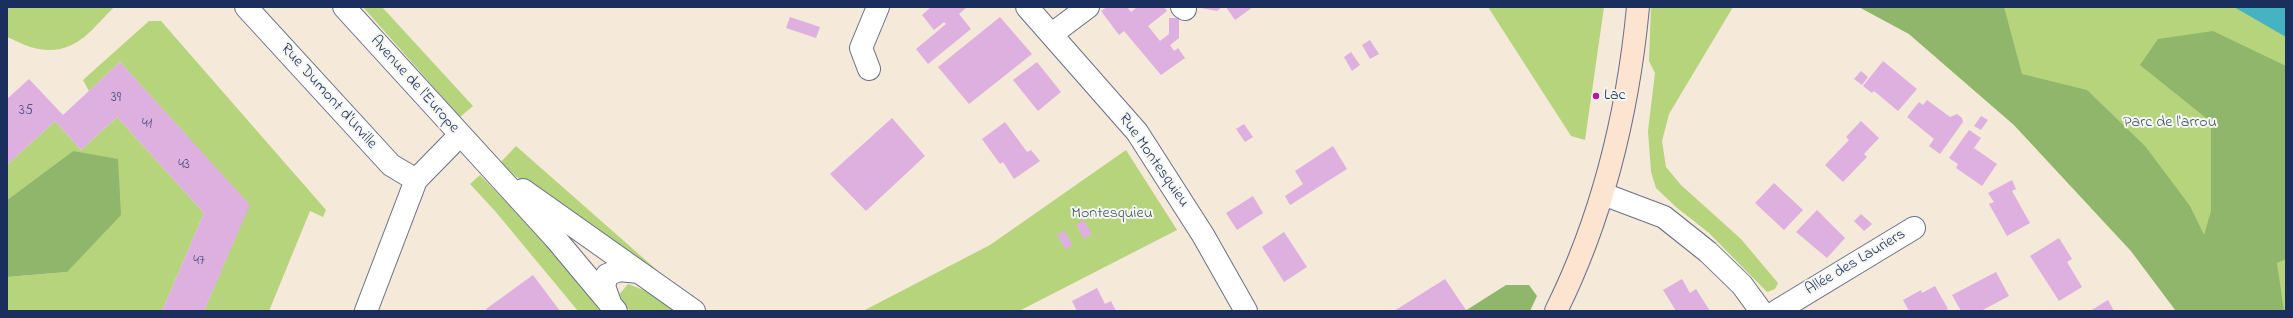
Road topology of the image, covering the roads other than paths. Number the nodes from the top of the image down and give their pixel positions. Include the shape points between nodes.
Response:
1 (246, 7) edge
2 (344, 7) edge
3 (878, 7) edge
4 (1027, 7) edge
5 (1088, 7) edge
6 (1638, 7) edge
7 (1052, 34) junction
8 (869, 69) dead end
9 (460, 135) junction
10 (485, 162) junction
11 (416, 180) junction
12 (1603, 194) junction
13 (1914, 228) dead end
14 (639, 272) junction
15 (613, 307) edge
16 (366, 311) edge
17 (694, 311) edge
18 (1246, 311) edge
19 (1556, 311) edge
20 (1761, 311) edge
21 (1777, 311) edge

1 - 11 street, Rue Dumont d'Urville via 390,165
2 - 9 street, Avenue de l'Europe
3 - 8 street via 861,48
4 - 7 street, Rue Montesquieu
5 - 7 street
6 - 12 main road via 1633,56 1618,141
7 - 18 street, Rue Montesquieu via 1137,132 1204,235
9 - 10 street, Avenue de l'Europe
9 - 11 street
10 - 14 street
10 - 15 street via 555,238
11 - 16 street
12 - 19 main road via 1569,285
12 - 20 street via 1664,217 1708,252 1742,284
13 - 21 street, Allée des Lauriers
14 - 15 street via 619,270 607,275 604,286
14 - 17 street

